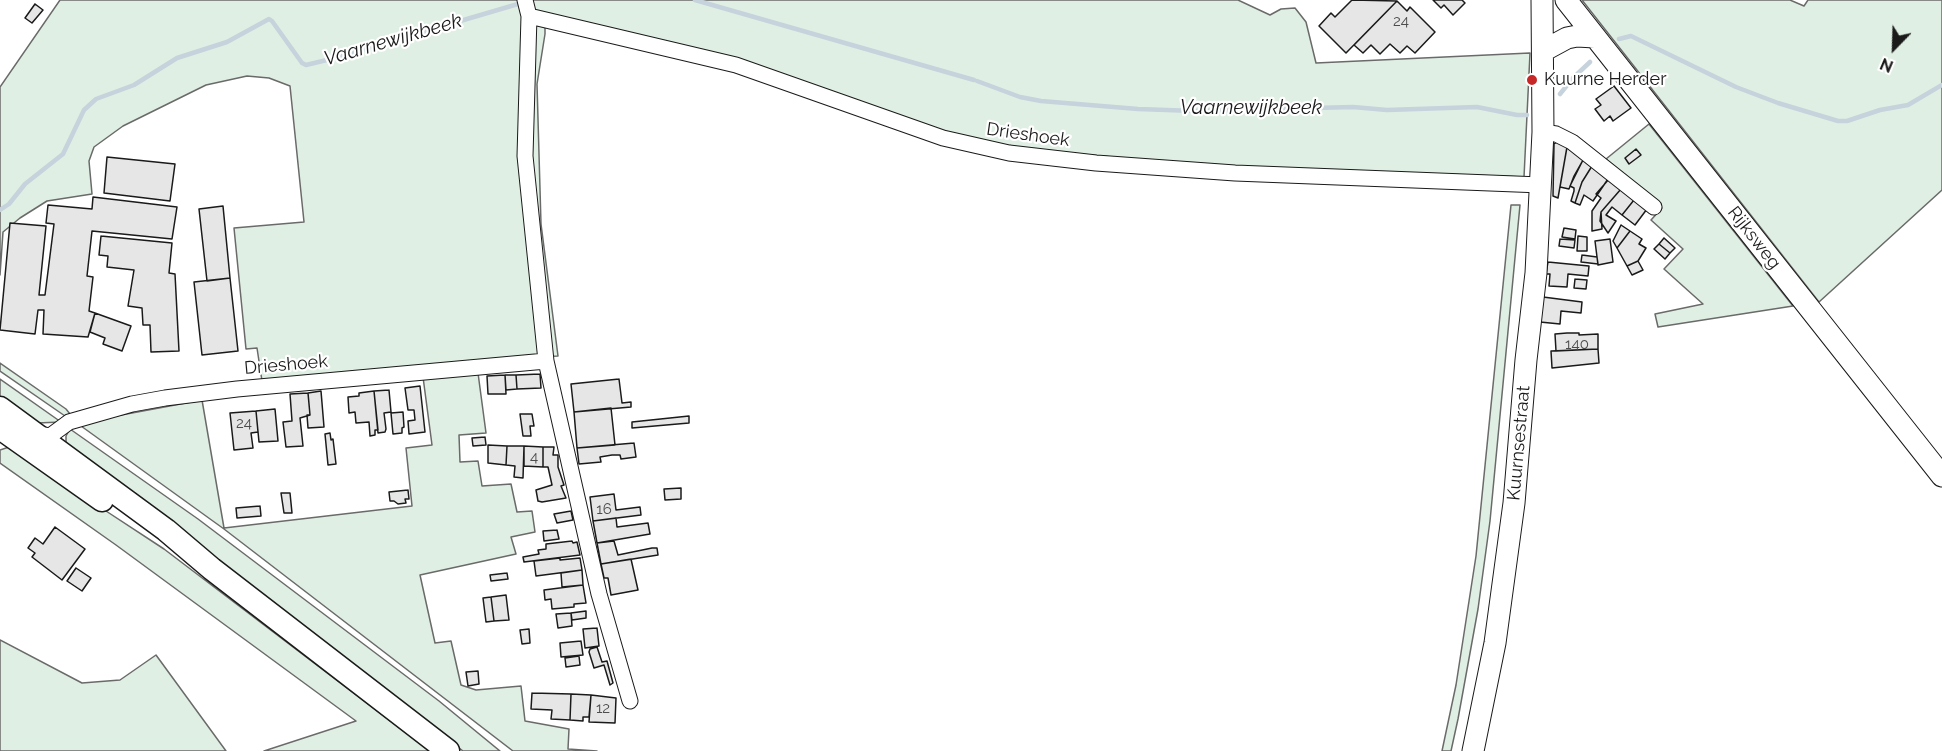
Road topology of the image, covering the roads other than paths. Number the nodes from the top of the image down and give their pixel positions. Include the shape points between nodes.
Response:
1 (525, 0) edge
2 (1542, 0) edge
3 (1566, 0) edge
4 (529, 16) junction
5 (1595, 37) junction
6 (1543, 51) junction
7 (1543, 132) junction
8 (1541, 185) junction
9 (1654, 207) dead end
10 (546, 361) junction
11 (0, 408) edge
12 (13, 436) edge
13 (1942, 476) edge
14 (630, 701) dead end
15 (448, 751) edge
16 (1473, 751) edge

1 - 4 street
2 - 6 street, Kuurnsestraat
3 - 5 street, Rijksweg
4 - 8 street, Drieshoek via 736,65 943,138 1009,153 1235,173
4 - 10 street via 525,156
5 - 6 street via 1567,38
5 - 13 street, Rijksweg
6 - 7 street, Kuurnsestraat
7 - 8 street, Kuurnsestraat
7 - 9 street via 1572,142
8 - 16 street, Kuurnsestraat via 1514,503 1496,643
10 - 12 street, Drieshoek via 165,398 69,422 50,436
10 - 14 street via 599,594
11 - 12 main road
12 - 15 main road via 115,510 212,569

